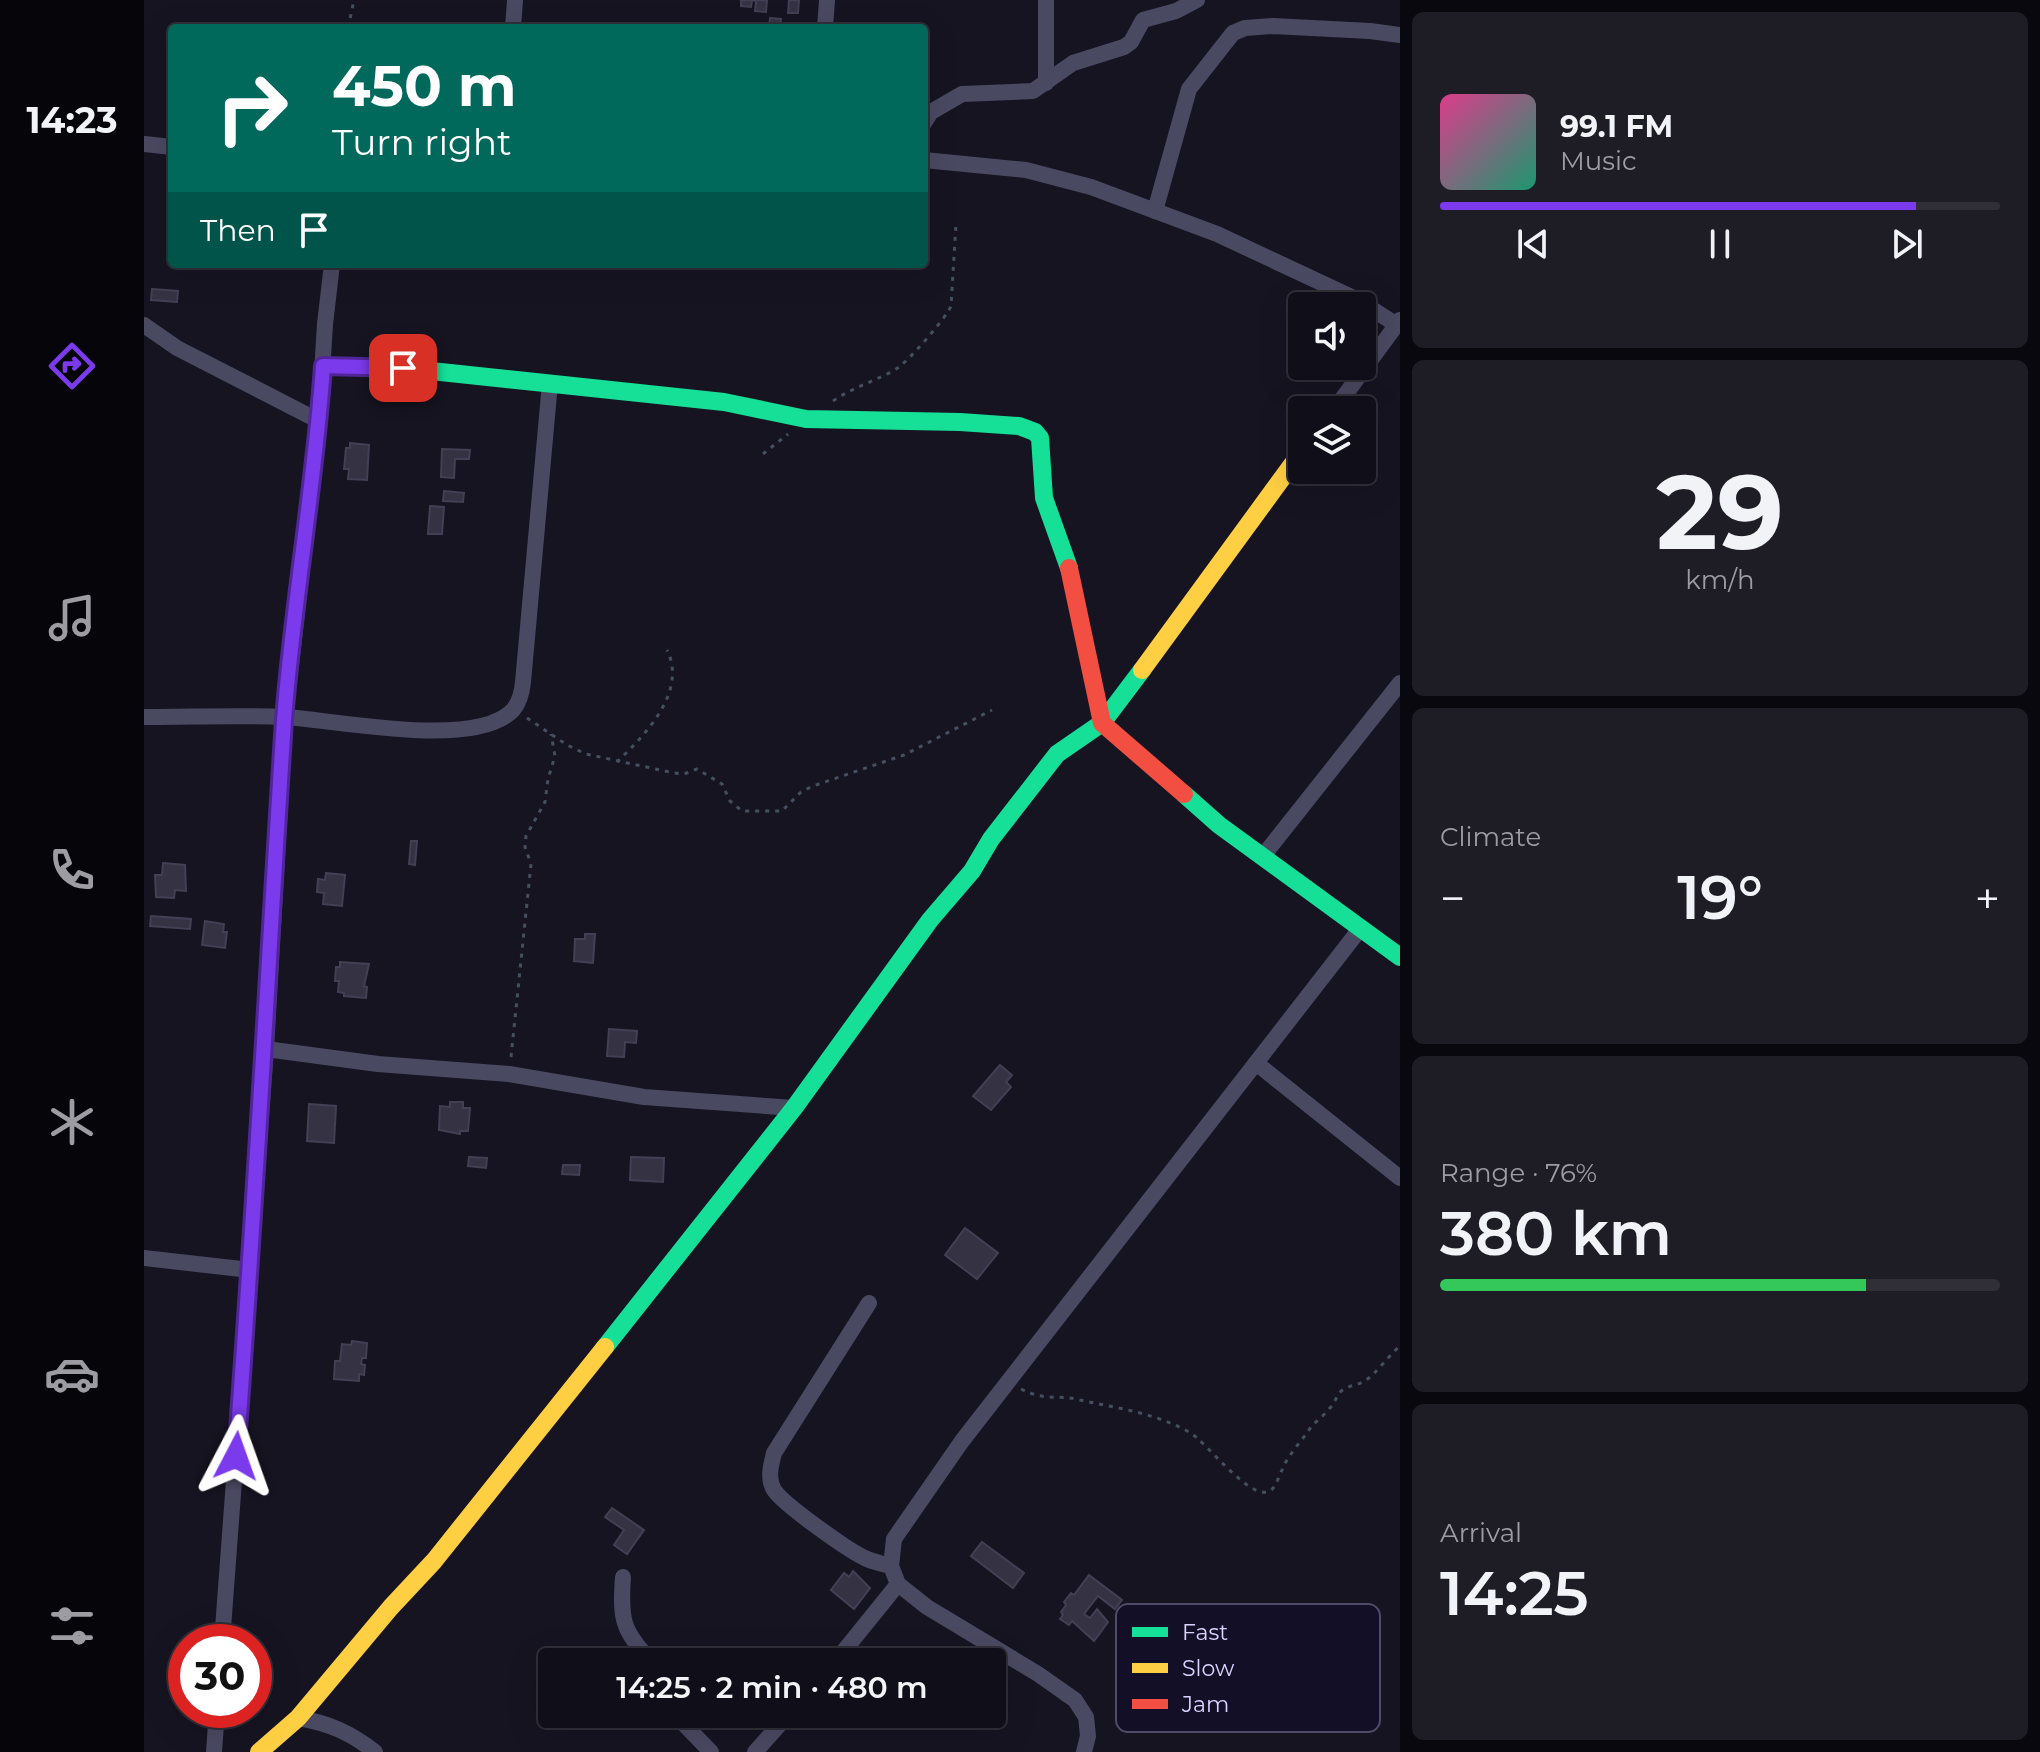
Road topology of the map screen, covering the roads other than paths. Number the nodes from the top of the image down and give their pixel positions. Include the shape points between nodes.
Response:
1 (515, 0) edge
2 (827, 0) edge
3 (1046, 0) edge
4 (1197, 0) edge
5 (513, 24) edge
6 (825, 24) edge
7 (1400, 35) edge
8 (1046, 83) junction
9 (928, 117) edge
10 (144, 144) edge
11 (168, 147) edge
12 (928, 160) edge
13 (1155, 211) junction
14 (332, 268) edge
15 (1399, 322) edge
16 (144, 325) edge
17 (323, 366) junction
18 (550, 383) junction
19 (1344, 396) edge
20 (319, 421) junction
21 (1288, 470) edge
22 (1400, 683) edge
23 (144, 717) edge
24 (285, 717) junction
25 (1102, 723) junction
26 (1263, 856) junction
27 (1360, 929) junction
28 (1400, 957) edge
29 (266, 1049) junction
30 (1256, 1063) junction
31 (794, 1108) junction
32 (1400, 1178) edge
33 (144, 1258) edge
34 (250, 1270) junction
35 (869, 1303) dead end
36 (891, 1566) junction
37 (623, 1577) dead end
38 (898, 1584) junction
39 (223, 1624) edge
40 (640, 1648) edge
41 (846, 1648) edge
42 (298, 1718) junction
43 (216, 1728) edge
44 (688, 1728) edge
45 (776, 1728) edge
46 (214, 1752) edge
47 (259, 1752) edge
48 (375, 1752) edge
49 (711, 1752) edge
50 (755, 1752) edge
51 (1084, 1752) edge

1 - 5 street
2 - 6 street
3 - 8 street
4 - 8 street via 1143,20 1124,47 1073,63
7 - 13 street via 1273,26 1233,33 1189,89
8 - 9 street via 1028,93 962,94
10 - 11 street
12 - 13 street via 1026,170
13 - 15 street via 1217,234
14 - 17 street
15 - 19 street
16 - 20 street via 177,348
17 - 18 street
17 - 20 street
18 - 24 street via 523,682 514,709 488,723 438,731
18 - 25 street via 724,402 806,419 1019,426 1038,435 1044,498 1068,561
20 - 24 street
21 - 25 street
22 - 26 street
23 - 24 street
24 - 29 street
25 - 26 street via 1219,825
25 - 31 street via 1057,754
26 - 27 street
27 - 28 street
27 - 30 street
29 - 31 street via 509,1074 644,1097
29 - 34 street
30 - 32 street
30 - 36 street via 916,1506 894,1539
31 - 42 street via 486,1496
33 - 34 street
34 - 39 street
35 - 36 street via 774,1453 769,1472 774,1491 802,1514 852,1551
36 - 38 street
37 - 40 street via 623,1625
38 - 41 street
38 - 51 street via 1075,1700 1086,1717
42 - 47 street
42 - 48 street via 335,1726
43 - 46 street
44 - 49 street
45 - 50 street

